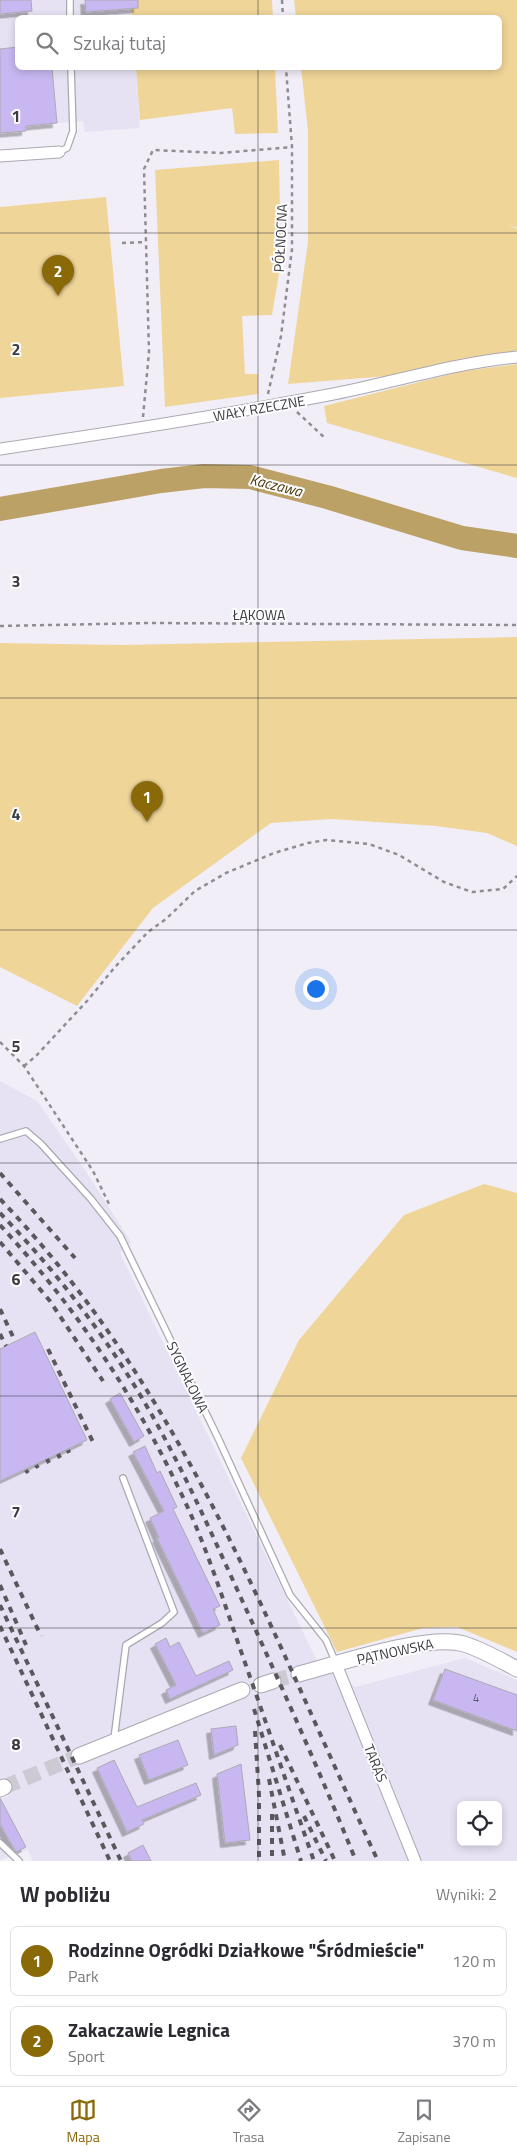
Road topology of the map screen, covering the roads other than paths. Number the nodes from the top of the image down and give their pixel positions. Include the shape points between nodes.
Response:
1 (70, 0) edge
2 (70, 15) edge
3 (72, 70) edge
4 (60, 152) joint
5 (0, 156) edge
6 (517, 357) edge
7 (0, 449) edge
8 (0, 1139) edge
9 (122, 1478) dead end
10 (336, 1664) junction
11 (517, 1669) edge
12 (299, 1674) tunnel mouth
13 (242, 1690) dead end
14 (114, 1742) junction
15 (79, 1756) tunnel mouth
16 (0, 1843) edge
17 (19, 1861) edge
18 (415, 1861) edge

1 - 2 lane
3 - 4 lane via 73,131 67,148
4 - 5 street
6 - 7 street, WAŁY RZECZNE via 463,364 265,407
8 - 10 lane, SYGNAŁOWA via 26,1131 91,1199 120,1236 290,1595 326,1640
9 - 14 lane via 174,1612 126,1645
10 - 11 street, PĄTNOWSKA via 442,1641 463,1644
10 - 12 street, PĄTNOWSKA
10 - 18 street, TARAS
13 - 14 street
14 - 15 street
16 - 17 lane

